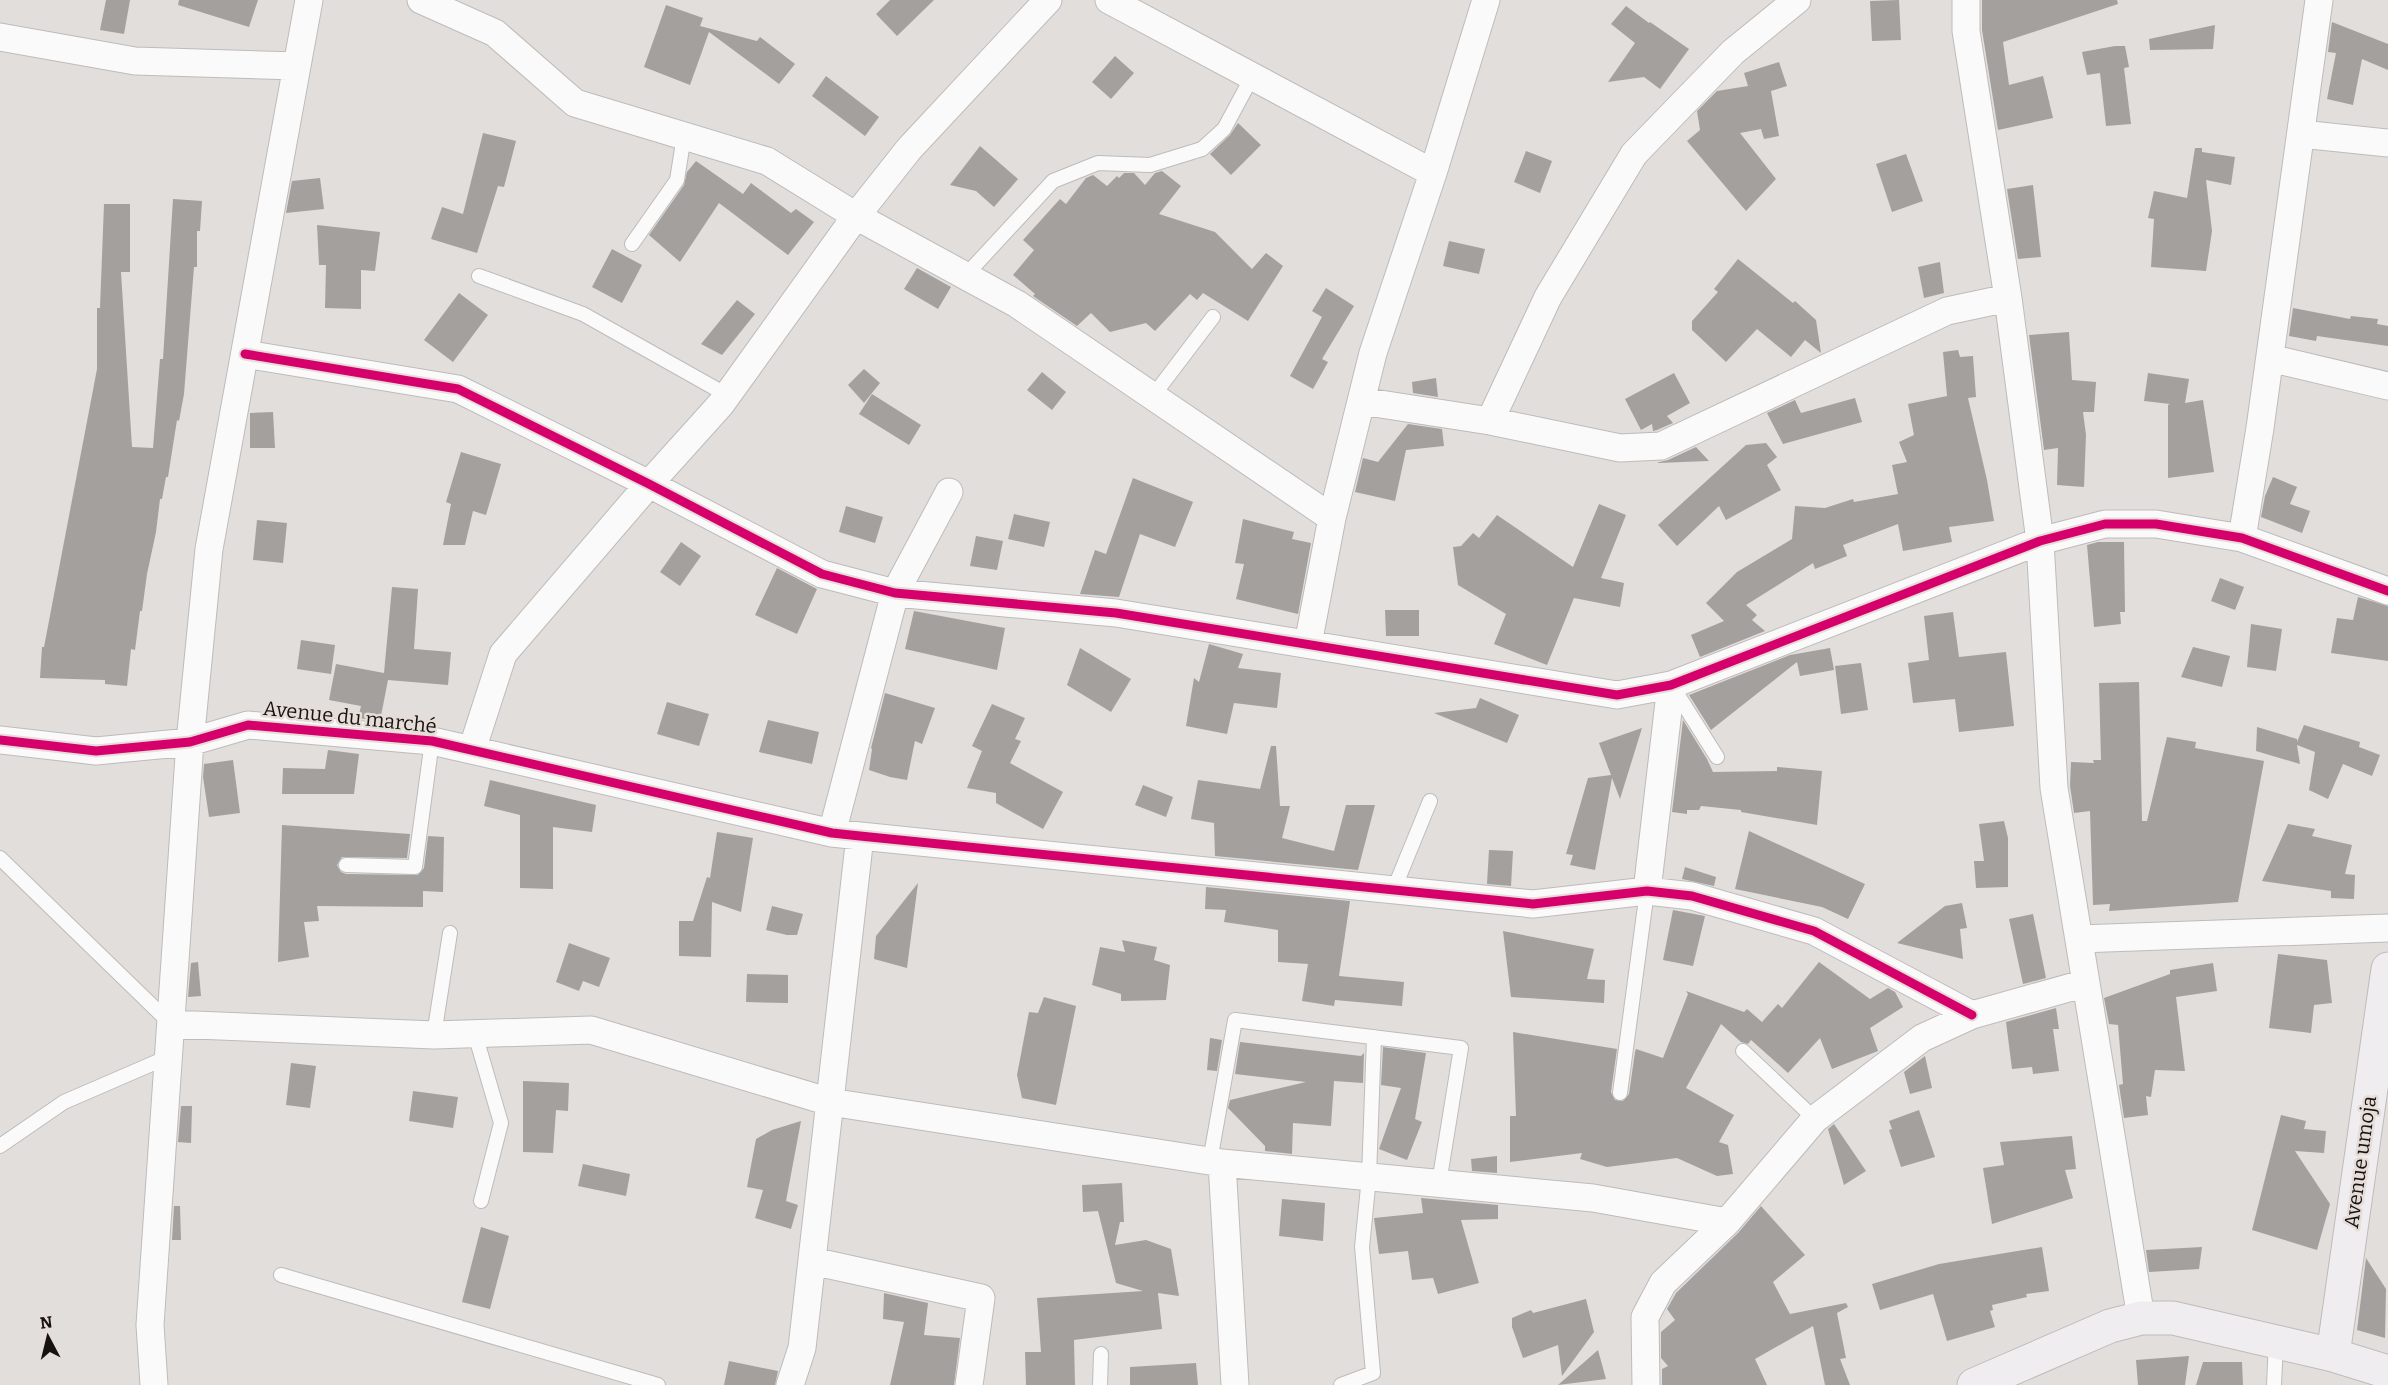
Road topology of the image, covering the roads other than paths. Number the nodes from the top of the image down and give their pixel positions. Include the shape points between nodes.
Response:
1 (309, 0) edge
2 (421, 0) edge
3 (1048, 0) edge
4 (1109, 0) edge
5 (1486, 0) edge
6 (1797, 0) edge
7 (1966, 0) edge
8 (2319, 0) edge
9 (0, 37) edge
10 (297, 66) junction
11 (1252, 77) junction
12 (2301, 134) junction
13 (684, 136) junction
14 (2388, 143) edge
15 (1433, 173) junction
16 (856, 216) junction
17 (632, 244) dead end
18 (479, 276) dead end
19 (964, 276) junction
20 (2008, 298) junction
21 (1213, 317) dead end
22 (245, 354) junction
23 (2270, 358) junction
24 (2388, 387) edge
25 (728, 395) junction
26 (1153, 396) junction
27 (1361, 401) junction
28 (1490, 421) junction
29 (649, 484) junction
30 (949, 492) dead end
31 (1332, 518) junction
32 (2242, 538) junction
33 (2040, 541) junction
34 (2388, 591) edge
35 (895, 592) junction
36 (1308, 644) junction
37 (1671, 685) junction
38 (0, 740) edge
39 (432, 741) junction
40 (190, 742) junction
41 (472, 750) junction
42 (1717, 757) dead end
43 (1430, 801) dead end
44 (831, 833) junction
45 (860, 837) junction
46 (0, 858) edge
47 (346, 865) dead end
48 (1394, 889) junction
49 (1647, 891) junction
50 (2388, 928) edge
51 (450, 933) dead end
52 (2079, 939) junction
53 (2388, 969) edge
54 (2086, 983) junction
55 (1972, 1016) junction
56 (171, 1024) junction
57 (475, 1034) junction
58 (434, 1035) junction
59 (1374, 1037) junction
60 (1743, 1051) dead end
61 (168, 1057) junction
62 (2379, 1092) edge
63 (1620, 1094) dead end
64 (830, 1102) junction
65 (1815, 1119) junction
66 (0, 1146) edge
67 (1216, 1162) junction
68 (1369, 1177) junction
69 (1438, 1184) junction
70 (481, 1201) dead end
71 (1727, 1222) junction
72 (812, 1261) junction
73 (281, 1275) dead end
74 (2141, 1318) junction
75 (2276, 1342) junction
76 (1101, 1354) dead end
77 (2333, 1355) junction
78 (2388, 1372) edge
79 (154, 1385) edge
80 (657, 1385) edge
81 (790, 1385) edge
82 (969, 1385) edge
83 (1100, 1385) edge
84 (1235, 1385) edge
85 (1341, 1385) edge
86 (1646, 1385) edge
87 (1974, 1385) edge
88 (2274, 1385) edge

1 - 10 street
2 - 13 street via 495,33 575,103
3 - 16 street via 909,149
4 - 11 street
5 - 15 street
6 - 28 street via 1733,52 1634,154 1548,297
7 - 20 street via 1966,31
8 - 12 street
9 - 10 street via 135,61
10 - 22 street
11 - 15 street
11 - 19 lane via 1224,129 1202,149 1150,165 1098,162 1053,181
12 - 14 street
12 - 23 street
13 - 16 street via 767,161
13 - 17 lane via 677,180
15 - 27 street via 1372,353
16 - 19 street
16 - 25 street
18 - 25 lane via 583,314
19 - 26 street via 1017,304
20 - 28 street via 1947,311 1661,447 1620,448
20 - 33 street
21 - 26 lane
22 - 29 street via 458,389
22 - 40 street via 209,549
23 - 24 street
23 - 32 street
25 - 29 street
26 - 31 street
27 - 28 street
27 - 31 street
29 - 35 street via 822,574
29 - 41 street via 503,654
30 - 35 street
31 - 36 street
32 - 33 street via 2156,524 2115,524
32 - 34 street
33 - 37 street
33 - 52 street via 2054,788
35 - 36 street via 1116,613
35 - 44 street
36 - 37 street via 1617,696
37 - 42 lane
37 - 49 street
38 - 40 street, Avenue du marché via 96,751
39 - 40 street, Avenue du marché via 248,725
39 - 41 street, Avenue du marché
39 - 47 lane via 415,867
40 - 56 street
41 - 44 street, Avenue du marché
43 - 48 lane
44 - 45 street, Avenue du marché
45 - 48 street, Avenue du marché
45 - 64 street
46 - 56 lane
48 - 49 street, Avenue du marché via 1533,904
49 - 55 street, Avenue du marché via 1692,896 1814,932
49 - 63 lane
50 - 52 street
51 - 58 lane
52 - 54 street
53 - 62 street, Avenue umoja
54 - 55 street
54 - 74 street
55 - 65 street via 1922,1038
56 - 58 street
56 - 61 street
57 - 58 street
57 - 64 street via 591,1030
57 - 70 lane via 501,1123
59 - 67 lane via 1235,1020
59 - 68 lane
59 - 69 lane via 1461,1048
60 - 65 lane
61 - 66 lane via 64,1102
61 - 79 street via 150,1325
62 - 77 street, Avenue umoja
64 - 67 street
64 - 72 street
65 - 71 street
67 - 68 street
67 - 84 street
68 - 69 street
68 - 85 lane via 1362,1247 1373,1373
69 - 71 street via 1593,1198
71 - 86 street via 1663,1283 1645,1317
72 - 81 street via 802,1348
72 - 82 street via 981,1298
73 - 80 lane
74 - 75 street via 2173,1318
74 - 87 street via 2110,1326
75 - 77 street
75 - 88 lane
76 - 83 lane
77 - 78 street

